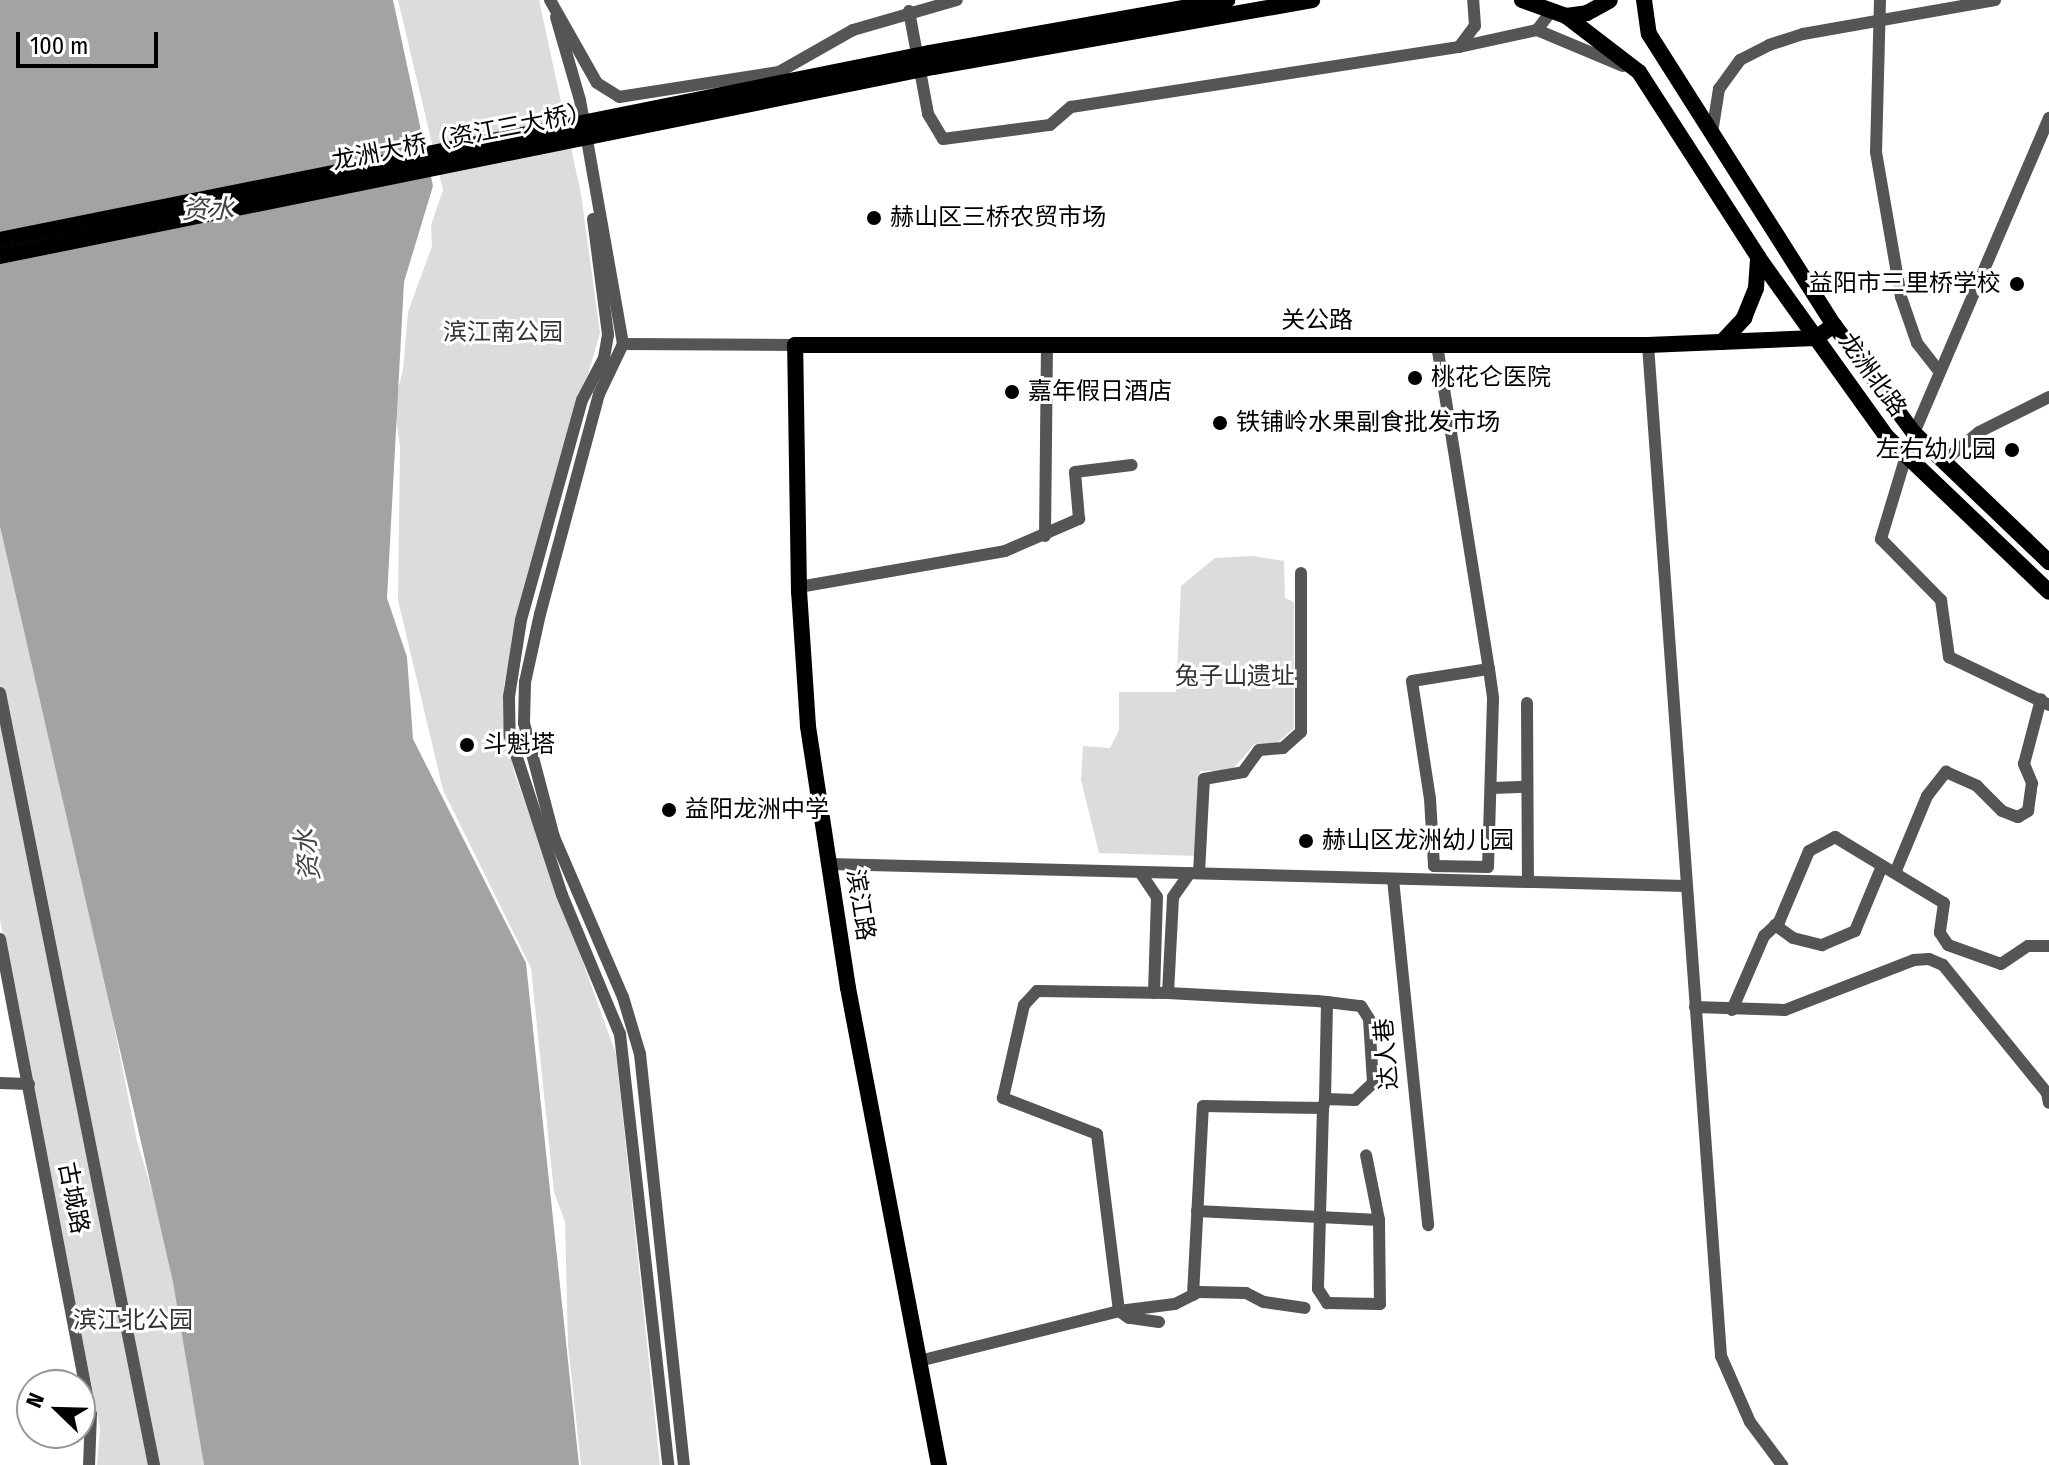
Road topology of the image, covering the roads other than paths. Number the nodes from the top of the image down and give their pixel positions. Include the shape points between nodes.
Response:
1 (550, 0) edge
2 (957, 0) edge
3 (1227, 0) edge
4 (1312, 0) edge
5 (1473, 0) edge
6 (1522, 0) edge
7 (1610, 0) edge
8 (1644, 0) edge
9 (1880, 0) edge
10 (1995, 0) edge
11 (909, 11) junction
12 (1558, 15) junction
13 (556, 17) junction
14 (1882, 18) junction
15 (1537, 30) junction
16 (1459, 47) junction
17 (932, 60) junction
18 (1639, 72) junction
19 (2049, 118) edge
20 (1712, 133) junction
21 (587, 179) dead end
22 (0, 240) edge
23 (0, 256) edge
24 (1758, 257) junction
25 (1834, 325) junction
26 (1816, 338) junction
27 (1722, 342) junction
28 (623, 344) junction
29 (795, 345) junction
30 (1047, 345) junction
31 (1437, 345) junction
32 (1648, 345) junction
33 (1940, 372) junction
34 (2049, 397) edge
35 (1914, 433) junction
36 (1906, 456) junction
37 (1944, 461) junction
38 (1132, 465) dead end
39 (1045, 536) junction
40 (2049, 562) edge
41 (1301, 573) dead end
42 (799, 587) junction
43 (2049, 592) edge
44 (1489, 669) junction
45 (0, 693) edge
46 (2045, 702) edge
47 (1527, 703) dead end
48 (1527, 787) junction
49 (1492, 788) junction
50 (829, 864) junction
51 (1882, 866) junction
52 (1140, 872) junction
53 (1194, 873) junction
54 (1895, 873) junction
55 (1393, 879) junction
56 (1528, 882) junction
57 (1686, 886) junction
58 (1775, 925) junction
59 (0, 939) edge
60 (2049, 946) edge
61 (1154, 993) junction
62 (1168, 993) junction
63 (1327, 1002) junction
64 (1695, 1007) junction
65 (1732, 1010) junction
66 (0, 1083) edge
67 (29, 1084) junction
68 (2049, 1103) edge
69 (1324, 1104) junction
70 (1366, 1155) dead end
71 (1197, 1211) junction
72 (1320, 1217) junction
73 (1379, 1220) junction
74 (1428, 1225) dead end
75 (1193, 1295) junction
76 (1305, 1308) dead end
77 (1119, 1311) junction
78 (1159, 1322) dead end
79 (919, 1361) junction
80 (89, 1465) edge
81 (154, 1465) edge
82 (668, 1465) edge
83 (684, 1465) edge
84 (939, 1465) edge
85 (1782, 1465) edge

1 - 13 street
2 - 11 street
3 - 17 main road
4 - 17 main road
5 - 16 street via 1475,26
6 - 12 main road, 龙洲北路
7 - 12 main road via 1587,13
8 - 20 main road, 龙洲北路 via 1649,34
9 - 14 street
10 - 14 street
11 - 13 street via 853,30 779,72 619,97 597,83
11 - 16 street via 928,114 943,139 1050,125 1071,107
12 - 15 street
12 - 18 main road, 龙洲北路
13 - 28 street via 580,100
14 - 20 street via 1803,34 1740,60 1719,89
14 - 33 street via 1876,152 1901,297 1917,343
15 - 16 street
15 - 18 street
17 - 22 main road, 龙洲大桥（资江三大桥）
17 - 23 main road, 龙洲大桥（资江三大桥）
18 - 24 main road, 龙洲北路
19 - 33 street
20 - 25 main road, 龙洲北路
21 - 82 street via 608,335 604,358 582,400 521,620 509,697 510,736 562,895 620,1034
24 - 26 main road, 龙洲北路
24 - 27 main road via 1756,288 1744,318
25 - 26 main road
25 - 35 main road, 龙洲北路
26 - 27 main road, 关公路
26 - 36 main road, 龙洲北路
27 - 32 main road, 关公路
28 - 29 street
28 - 83 street via 599,394 540,614 525,682 524,723 554,837 623,997 640,1054
29 - 30 main road, 关公路
29 - 42 main road, 滨江路
30 - 31 main road, 关公路
30 - 39 street
31 - 32 main road, 关公路
31 - 44 street
32 - 57 street
33 - 35 street
34 - 37 street via 1979,432
35 - 37 main road, 龙洲北路
36 - 43 main road, 龙洲北路
36 - 46 street via 1881,539 1941,600 1949,657
37 - 40 main road, 龙洲北路
38 - 39 street via 1075,472 1079,519
39 - 42 street via 990,555
41 - 53 street via 1301,732 1283,748 1259,750 1243,772 1204,779
42 - 50 main road, 滨江路 via 808,726
44 - 49 street
44 - 49 street via 1412,681 1434,866 1488,867
45 - 81 street
46 - 54 street via 2024,764 2032,783 2028,811 2018,817 2002,811 1977,786 1946,772 1927,796
47 - 48 street
48 - 49 street
48 - 56 street
50 - 52 street
50 - 79 main road, 滨江路
51 - 54 street
51 - 58 street via 1855,931 1822,945 1793,938
51 - 58 street via 1835,837 1825,842 1809,851
52 - 53 street
52 - 61 street via 1157,897
53 - 55 street
53 - 62 street via 1173,897
54 - 60 street via 1944,903 1940,933 1948,945 2001,964 2028,946
55 - 56 street
55 - 74 street, 达人巷
56 - 57 street
57 - 64 street
58 - 65 street via 1764,936
59 - 67 street, 古城路
61 - 62 street
61 - 77 street via 1037,991 1024,1005 1003,1098 1097,1134
62 - 63 street
63 - 69 street
63 - 69 street via 1361,1006 1369,1019 1373,1083 1365,1096
64 - 65 street
64 - 85 street via 1721,1356 1750,1422
65 - 68 street via 1785,1010 1929,959 1943,965 2047,1093
66 - 67 street
67 - 80 street, 古城路 via 91,1414
69 - 71 street via 1203,1106
69 - 72 street
70 - 73 street
71 - 72 street
71 - 75 street
72 - 73 street
72 - 73 street via 1318,1289 1327,1303 1380,1304
75 - 76 street via 1246,1293 1264,1302
75 - 77 street via 1175,1304
77 - 78 street via 1129,1318
77 - 79 street
79 - 84 main road, 滨江路

